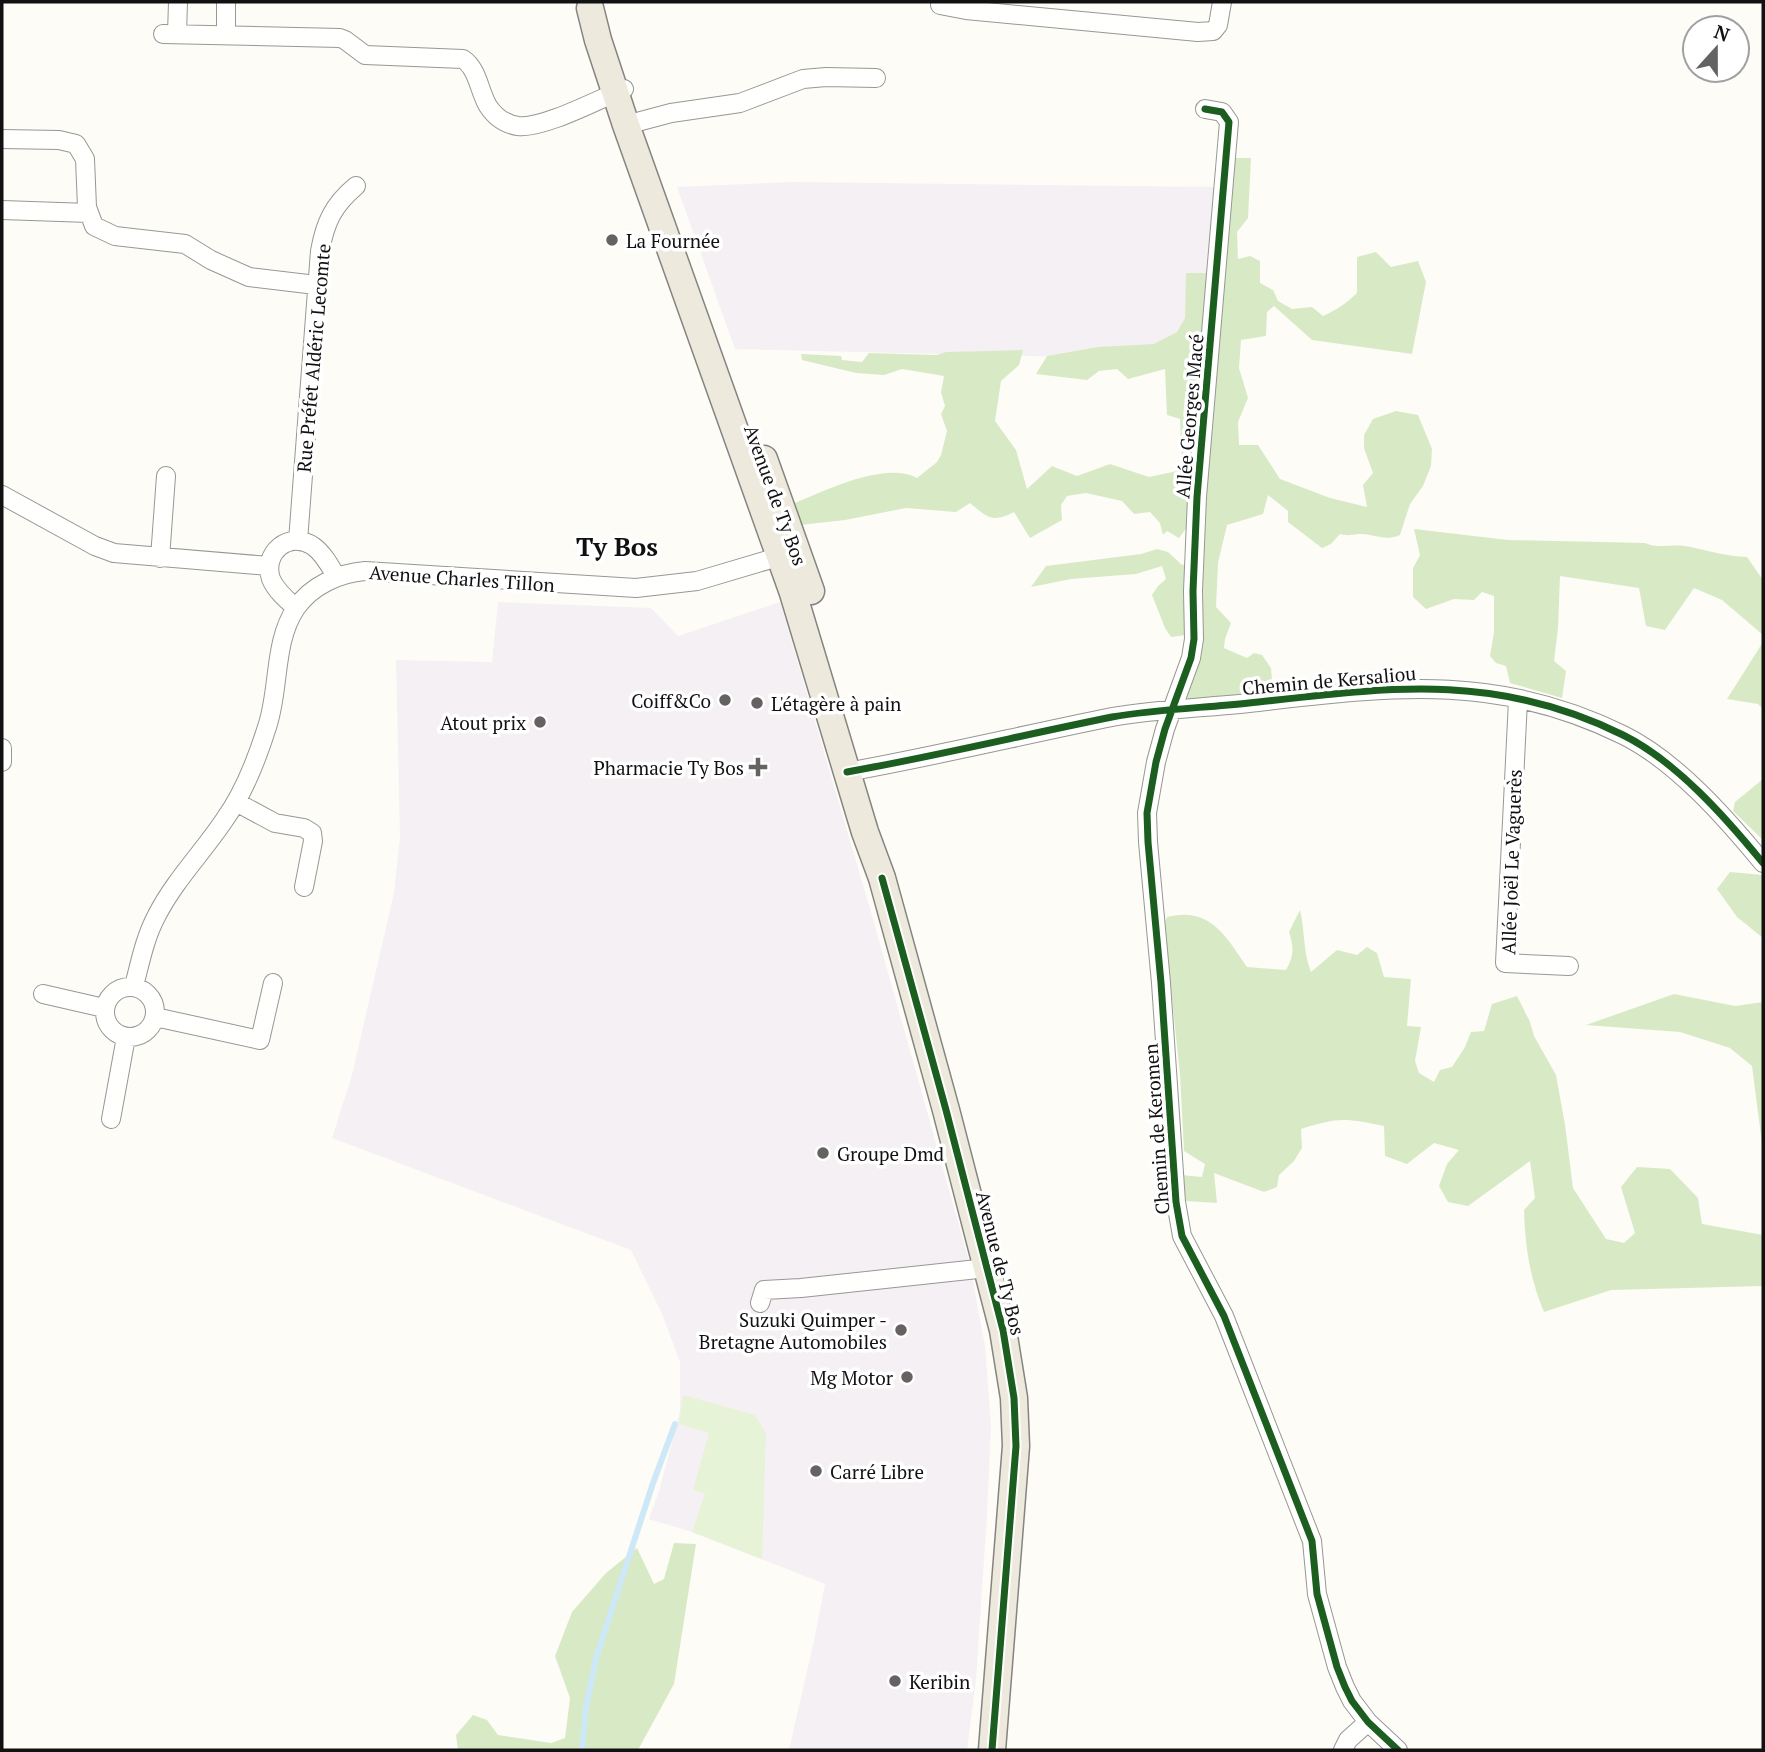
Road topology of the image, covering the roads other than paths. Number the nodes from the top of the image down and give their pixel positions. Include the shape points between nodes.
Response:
1 (178, 2) edge
2 (226, 2) edge
3 (940, 2) edge
4 (1222, 2) edge
5 (589, 5) edge
6 (226, 34) junction
7 (876, 78) dead end
8 (621, 91) junction
9 (1205, 109) dead end
10 (632, 123) junction
11 (2, 139) edge
12 (356, 186) dead end
13 (2, 210) edge
14 (89, 213) junction
15 (316, 285) junction
16 (166, 476) dead end
17 (2, 495) edge
18 (298, 541) junction
19 (788, 554) junction
20 (160, 558) junction
21 (269, 566) junction
22 (336, 576) junction
23 (296, 608) junction
24 (1518, 700) junction
25 (1172, 709) junction
26 (2, 748) edge
27 (2, 762) edge
28 (854, 771) junction
29 (236, 802) junction
30 (1763, 863) edge
31 (304, 887) dead end
32 (1569, 966) dead end
33 (273, 983) dead end
34 (134, 986) junction
35 (43, 994) dead end
36 (104, 1008) junction
37 (155, 1017) junction
38 (126, 1037) junction
39 (111, 1119) dead end
40 (987, 1268) junction
41 (760, 1303) dead end
42 (1368, 1723) junction
43 (992, 1750) edge
44 (1343, 1750) edge
45 (1398, 1750) edge

1 - 6 street via 170,34
2 - 6 street
3 - 4 street via 966,10 1198,32 1213,31 1218,25
5 - 8 main road, Avenue de Ty Bos
6 - 8 street via 340,38 365,55 463,59 495,115 520,126 551,119
7 - 10 street via 813,77 740,103
8 - 10 main road, Avenue de Ty Bos
9 - 25 street, Allée Georges Macé via 1222,113 1229,122 1198,497 1193,591 1196,627 1191,658
10 - 19 main road, Avenue de Ty Bos
11 - 14 street via 76,144 85,159
12 - 15 street, Rue Préfet Aldéric Lecomte via 338,203 326,224
13 - 14 street
14 - 15 street via 94,226 115,236 185,244 249,277
15 - 18 street, Rue Préfet Aldéric Lecomte
16 - 20 street
17 - 20 street via 107,551
18 - 21 street via 280,545
18 - 22 street via 313,545
19 - 22 street, Avenue Charles Tillon via 696,581 645,588 365,571
19 - 28 main road, Avenue de Ty Bos via 833,662
20 - 21 street
21 - 23 street via 272,582
22 - 23 street, Avenue Charles Tillon
23 - 29 street, Avenue Charles Tillon via 282,646 267,728
24 - 25 street, Chemin de Kersaliou via 1462,689 1408,688
24 - 30 street, Chemin de Kersaliou via 1584,718 1646,749 1690,786
24 - 32 street, Allée Joël Le Vaguerès via 1505,963
25 - 28 street, Chemin de Kersaliou
25 - 42 street, Chemin de Keromen via 1156,762 1147,826 1178,1219 1195,1264 1224,1316 1312,1541 1317,1594 1337,1667
26 - 27 street
28 - 40 main road, Avenue de Ty Bos
29 - 31 street via 275,823 312,833
29 - 34 street, Avenue Charles Tillon via 160,909
33 - 37 street via 260,1040
34 - 36 street via 111,994
34 - 37 street via 153,1000
35 - 36 street
36 - 38 street via 112,1030
37 - 38 street via 141,1035
38 - 39 street
40 - 41 street, Avenue de Ty Bos via 764,1290
40 - 43 main road, Avenue de Ty Bos via 1010,1366 1016,1446
42 - 44 street
42 - 45 street, Chemin de Keromen

